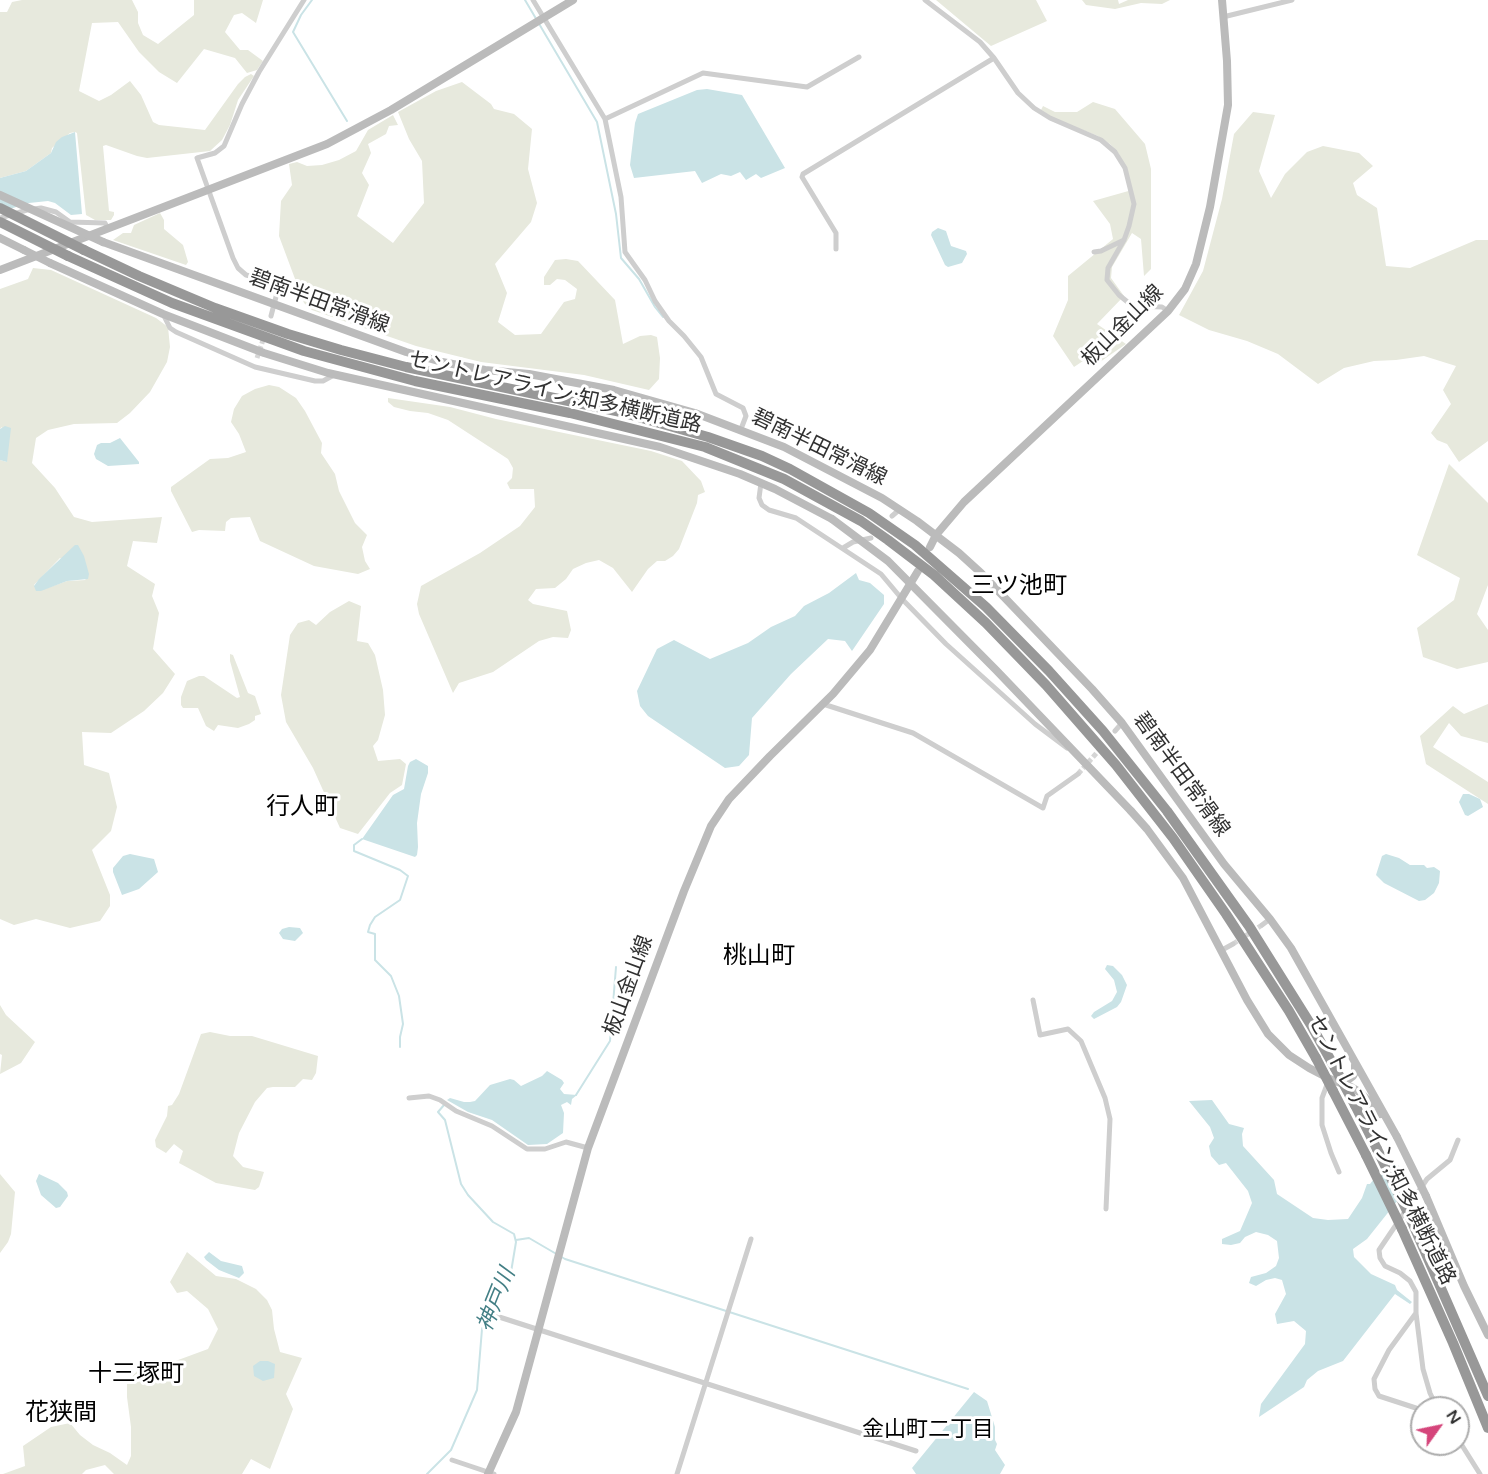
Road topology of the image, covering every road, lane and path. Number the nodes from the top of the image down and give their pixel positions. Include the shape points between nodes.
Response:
1 (304, 0) edge
2 (533, 0) edge
3 (573, 0) edge
4 (925, 0) edge
5 (1222, 0) edge
6 (1292, 0) edge
7 (1223, 16) junction
8 (543, 18) junction
9 (859, 57) dead end
10 (994, 58) junction
11 (605, 119) junction
12 (208, 190) junction
13 (0, 195) edge
14 (0, 208) edge
15 (0, 220) edge
16 (108, 229) junction
17 (0, 238) edge
18 (1124, 240) junction
19 (836, 249) dead end
20 (1094, 252) dead end
21 (0, 270) edge
22 (274, 306) junction
23 (1168, 311) junction
24 (163, 314) junction
25 (271, 316) dead end
26 (257, 358) tunnel mouth
27 (255, 367) junction
28 (334, 375) junction
29 (741, 429) junction
30 (761, 483) junction
31 (899, 510) junction
32 (892, 516) dead end
33 (936, 535) junction
34 (871, 538) dead end
35 (930, 547) dead end
36 (843, 548) junction
37 (918, 571) dead end
38 (902, 599) junction
39 (823, 704) junction
40 (1122, 723) junction
41 (1115, 731) dead end
42 (1080, 758) junction
43 (1078, 774) tunnel mouth
44 (1270, 919) junction
45 (1262, 925) tunnel mouth
46 (1233, 944) tunnel mouth
47 (1222, 950) junction
48 (1033, 1000) dead end
49 (1355, 1064) junction
50 (1333, 1084) junction
51 (410, 1098) dead end
52 (1397, 1137) junction
53 (1458, 1140) dead end
54 (588, 1148) junction
55 (1339, 1172) dead end
56 (1106, 1209) dead end
57 (752, 1239) dead end
58 (1416, 1313) junction
59 (493, 1316) dead end
60 (539, 1330) junction
61 (1488, 1335) edge
62 (706, 1383) junction
63 (1431, 1396) edge
64 (1488, 1396) edge
65 (1410, 1406) edge
66 (1488, 1428) edge
67 (916, 1451) dead end
68 (1469, 1456) edge
69 (453, 1460) dead end
70 (490, 1474) edge
71 (676, 1474) edge
72 (1480, 1474) edge

1 - 12 street via 259,72 224,146 197,158
2 - 8 street
3 - 8 main road
4 - 10 street via 980,42
5 - 7 main road, 板山金山線
6 - 7 street
7 - 23 main road, 板山金山線 via 1228,105 1210,207 1196,264 1185,289
8 - 11 street
8 - 12 main road via 354,131
9 - 11 street via 807,87 703,73
10 - 18 street via 1018,93 1034,108 1101,140 1120,159 1134,204
10 - 19 street via 801,177 836,233
11 - 29 street via 621,197 625,252 669,321 701,357 716,394 743,408 746,416
12 - 16 main road
12 - 22 street via 238,268 246,275 273,283 277,293
13 - 22 main road, 碧南半田常滑線, bridge via 103,242
14 - 64 highway, セントレアライン;知多横断道路, bridge via 140,276 288,334 406,367 621,412 762,456 869,513 932,558 986,606 1102,731 1180,829 1249,926 1355,1105 1409,1215
15 - 16 street via 41,208 70,222 105,223
15 - 50 highway, セントレアライン;知多横断道路, bridge via 181,307 304,351 415,381 570,412 705,447 784,479 861,521 953,591 1102,750 1208,887
16 - 21 main road
17 - 24 main road, 碧南半田常滑線, bridge
18 - 20 street
18 - 23 street via 1106,275 1113,288 1130,304
22 - 25 street
22 - 29 main road, 碧南半田常滑線 via 442,362 614,390
23 - 33 main road, 板山金山線 via 964,502
24 - 27 street via 176,332
24 - 28 main road, 碧南半田常滑線
26 - 27 street
27 - 28 street via 315,381
28 - 30 main road, 碧南半田常滑線 via 628,438 697,458
29 - 31 main road, 碧南半田常滑線 via 815,462
30 - 36 street via 762,505 796,518
30 - 42 main road, 碧南半田常滑線, bridge via 832,519 888,561
31 - 32 street
31 - 33 main road, 碧南半田常滑線
33 - 35 main road, 板山金山線
33 - 40 main road, 碧南半田常滑線 via 981,573
34 - 36 street
36 - 38 street via 880,574
37 - 38 main road, 板山金山線
38 - 39 main road, 板山金山線 via 870,650
38 - 42 street via 946,644
39 - 43 street via 913,733 1043,808 1047,796
39 - 54 main road, 板山金山線 via 729,799 711,826
40 - 41 street
40 - 44 main road, 碧南半田常滑線 via 1218,856
42 - 47 main road, 碧南半田常滑線, bridge via 1147,829 1183,878
44 - 45 street
44 - 49 main road, 碧南半田常滑線 via 1305,971
46 - 47 street
47 - 50 main road, 碧南半田常滑線 via 1268,1034 1289,1056
48 - 56 street via 1040,1035 1068,1029 1082,1041 1106,1098 1110,1119
49 - 50 main road via 1353,1076
49 - 52 main road, 碧南半田常滑線
50 - 52 main road, 碧南半田常滑線 via 1351,1087 1370,1101
50 - 55 street via 1322,1098 1322,1125
50 - 66 highway, セントレアライン;知多横断道路, bridge via 1402,1228
51 - 54 street via 429,1096 440,1100 527,1149 545,1149 566,1142
52 - 61 main road, 碧南半田常滑線, bridge
53 - 58 street via 1454,1155 1427,1179 1379,1251 1385,1266 1410,1281 1416,1292
54 - 60 main road, 板山金山線
57 - 62 street
58 - 63 street via 1423,1369
58 - 65 street via 1374,1379 1380,1396
59 - 60 street
60 - 62 street
60 - 70 main road, 板山金山線 via 516,1412
62 - 67 street
62 - 71 street
68 - 72 street
69 - 70 street

